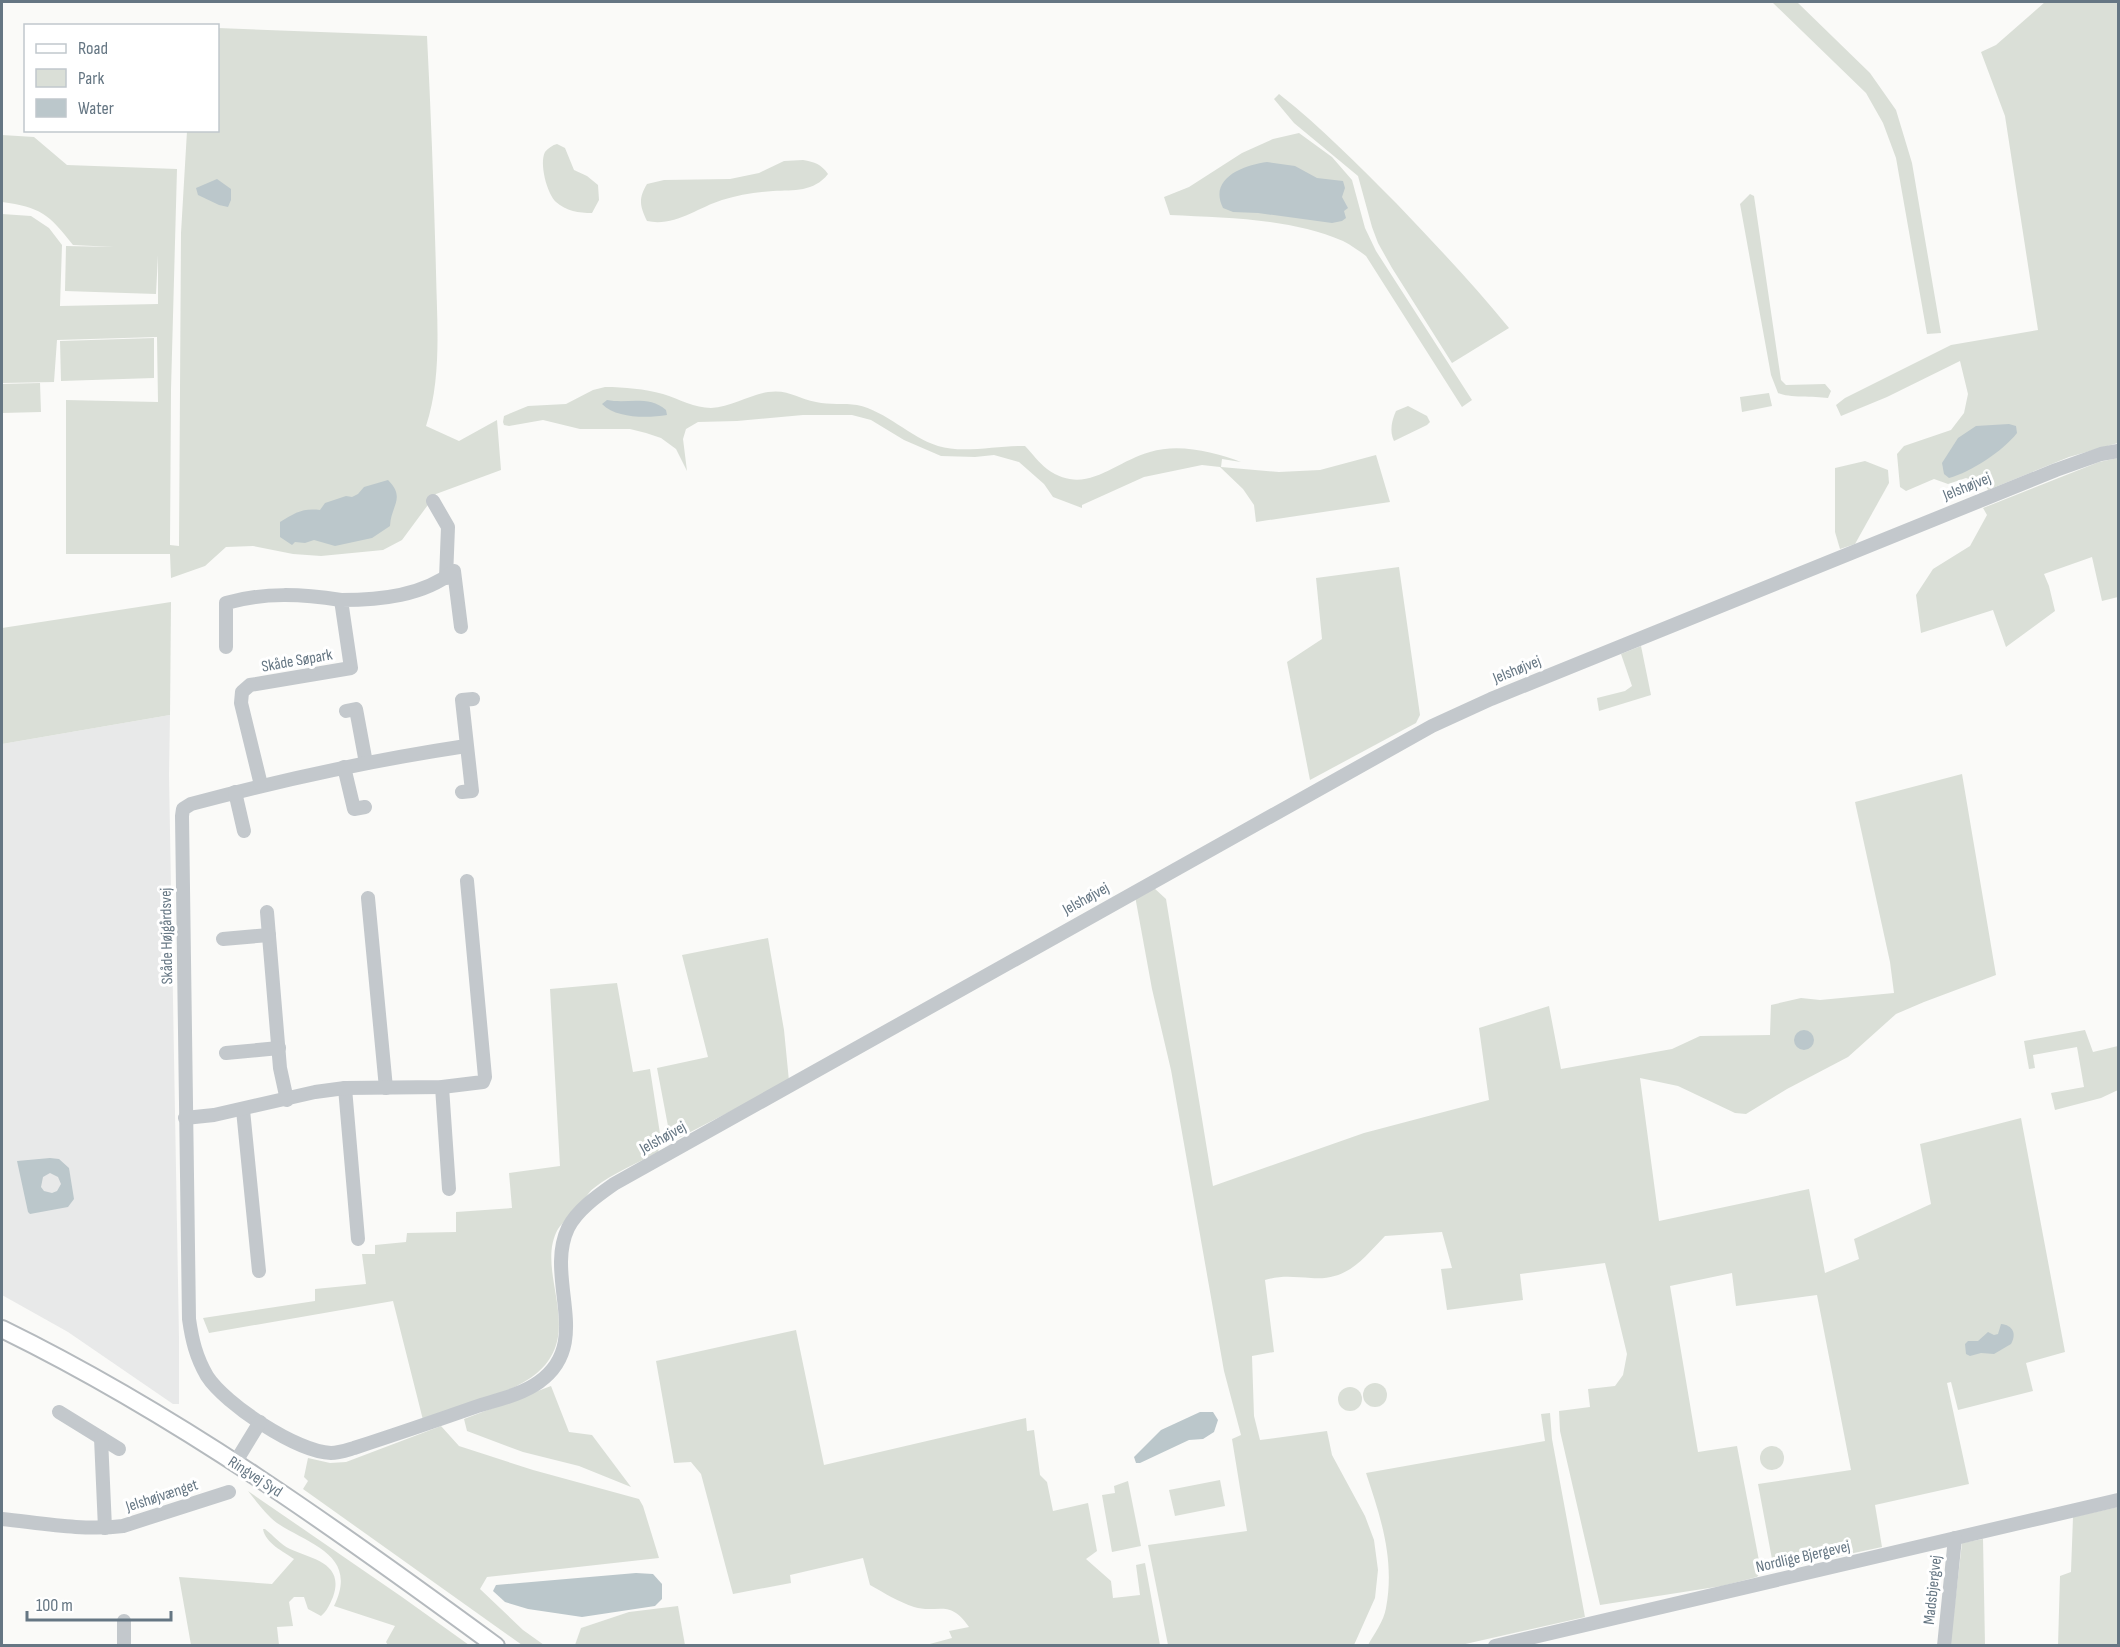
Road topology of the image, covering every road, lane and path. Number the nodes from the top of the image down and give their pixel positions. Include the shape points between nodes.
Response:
1 (2118, 450) edge
2 (433, 501) dead end
3 (446, 578) junction
4 (341, 600) junction
5 (461, 627) dead end
6 (226, 647) dead end
7 (473, 699) dead end
8 (346, 711) dead end
9 (466, 746) junction
10 (366, 763) junction
11 (344, 767) junction
12 (261, 785) junction
13 (235, 792) junction
14 (462, 792) dead end
15 (365, 807) dead end
16 (244, 831) dead end
17 (467, 881) dead end
18 (368, 898) dead end
19 (267, 912) dead end
20 (269, 935) junction
21 (224, 939) dead end
22 (279, 1048) junction
23 (226, 1053) dead end
24 (442, 1087) junction
25 (345, 1088) junction
26 (386, 1088) junction
27 (287, 1100) junction
28 (243, 1110) junction
29 (185, 1118) junction
30 (449, 1190) dead end
31 (358, 1239) dead end
32 (258, 1271) dead end
33 (2, 1329) edge
34 (59, 1412) dead end
35 (260, 1422) junction
36 (101, 1438) junction
37 (119, 1449) dead end
38 (235, 1463) junction
39 (229, 1492) dead end
40 (2118, 1500) edge
41 (2, 1519) edge
42 (105, 1528) junction
43 (1955, 1538) junction
44 (124, 1621) dead end
45 (124, 1646) edge
46 (496, 1646) edge
47 (1495, 1646) edge
48 (1944, 1646) edge

1 - 35 street, Jelshøjvej via 1957,509 1432,726 614,1184 569,1226 561,1255 567,1321 564,1346 555,1365 529,1388 333,1453 297,1444
2 - 3 street via 448,527
3 - 4 street via 389,597
3 - 5 street via 454,572
4 - 6 street via 285,594 226,603
4 - 12 street, Skåde Søpark via 351,668 250,685 242,692 241,704
7 - 9 street via 462,700
8 - 10 street via 356,709
9 - 10 street, Skåde Højgårdsvej
9 - 14 street via 472,791
10 - 11 street, Skåde Højgårdsvej
11 - 12 street, Skåde Højgårdsvej
11 - 15 street via 354,809
12 - 13 street, Skåde Højgårdsvej
13 - 16 street
13 - 29 street, Skåde Højgårdsvej via 183,809
17 - 24 street via 484,1077 477,1084
18 - 26 street
19 - 20 street
20 - 21 street
20 - 22 street
22 - 23 street
22 - 27 street
24 - 26 street
24 - 30 street
25 - 26 street
25 - 27 street
25 - 31 street
27 - 28 street
28 - 29 street
28 - 32 street
29 - 35 street, Skåde Højgårdsvej via 189,1319 193,1347 208,1377 223,1395
33 - 38 main road, Ringvej Syd via 123,1394
34 - 36 street
35 - 38 street
36 - 37 street
36 - 42 street, Jelshøjvænget
38 - 46 main road, Ringvej Syd
39 - 42 street, Jelshøjvænget via 123,1526
40 - 43 street, Nordlige Bjergevej
41 - 42 street, Jelshøjvænget
43 - 47 street, Nordlige Bjergevej
43 - 48 street, Madsbjergvej
44 - 45 street

